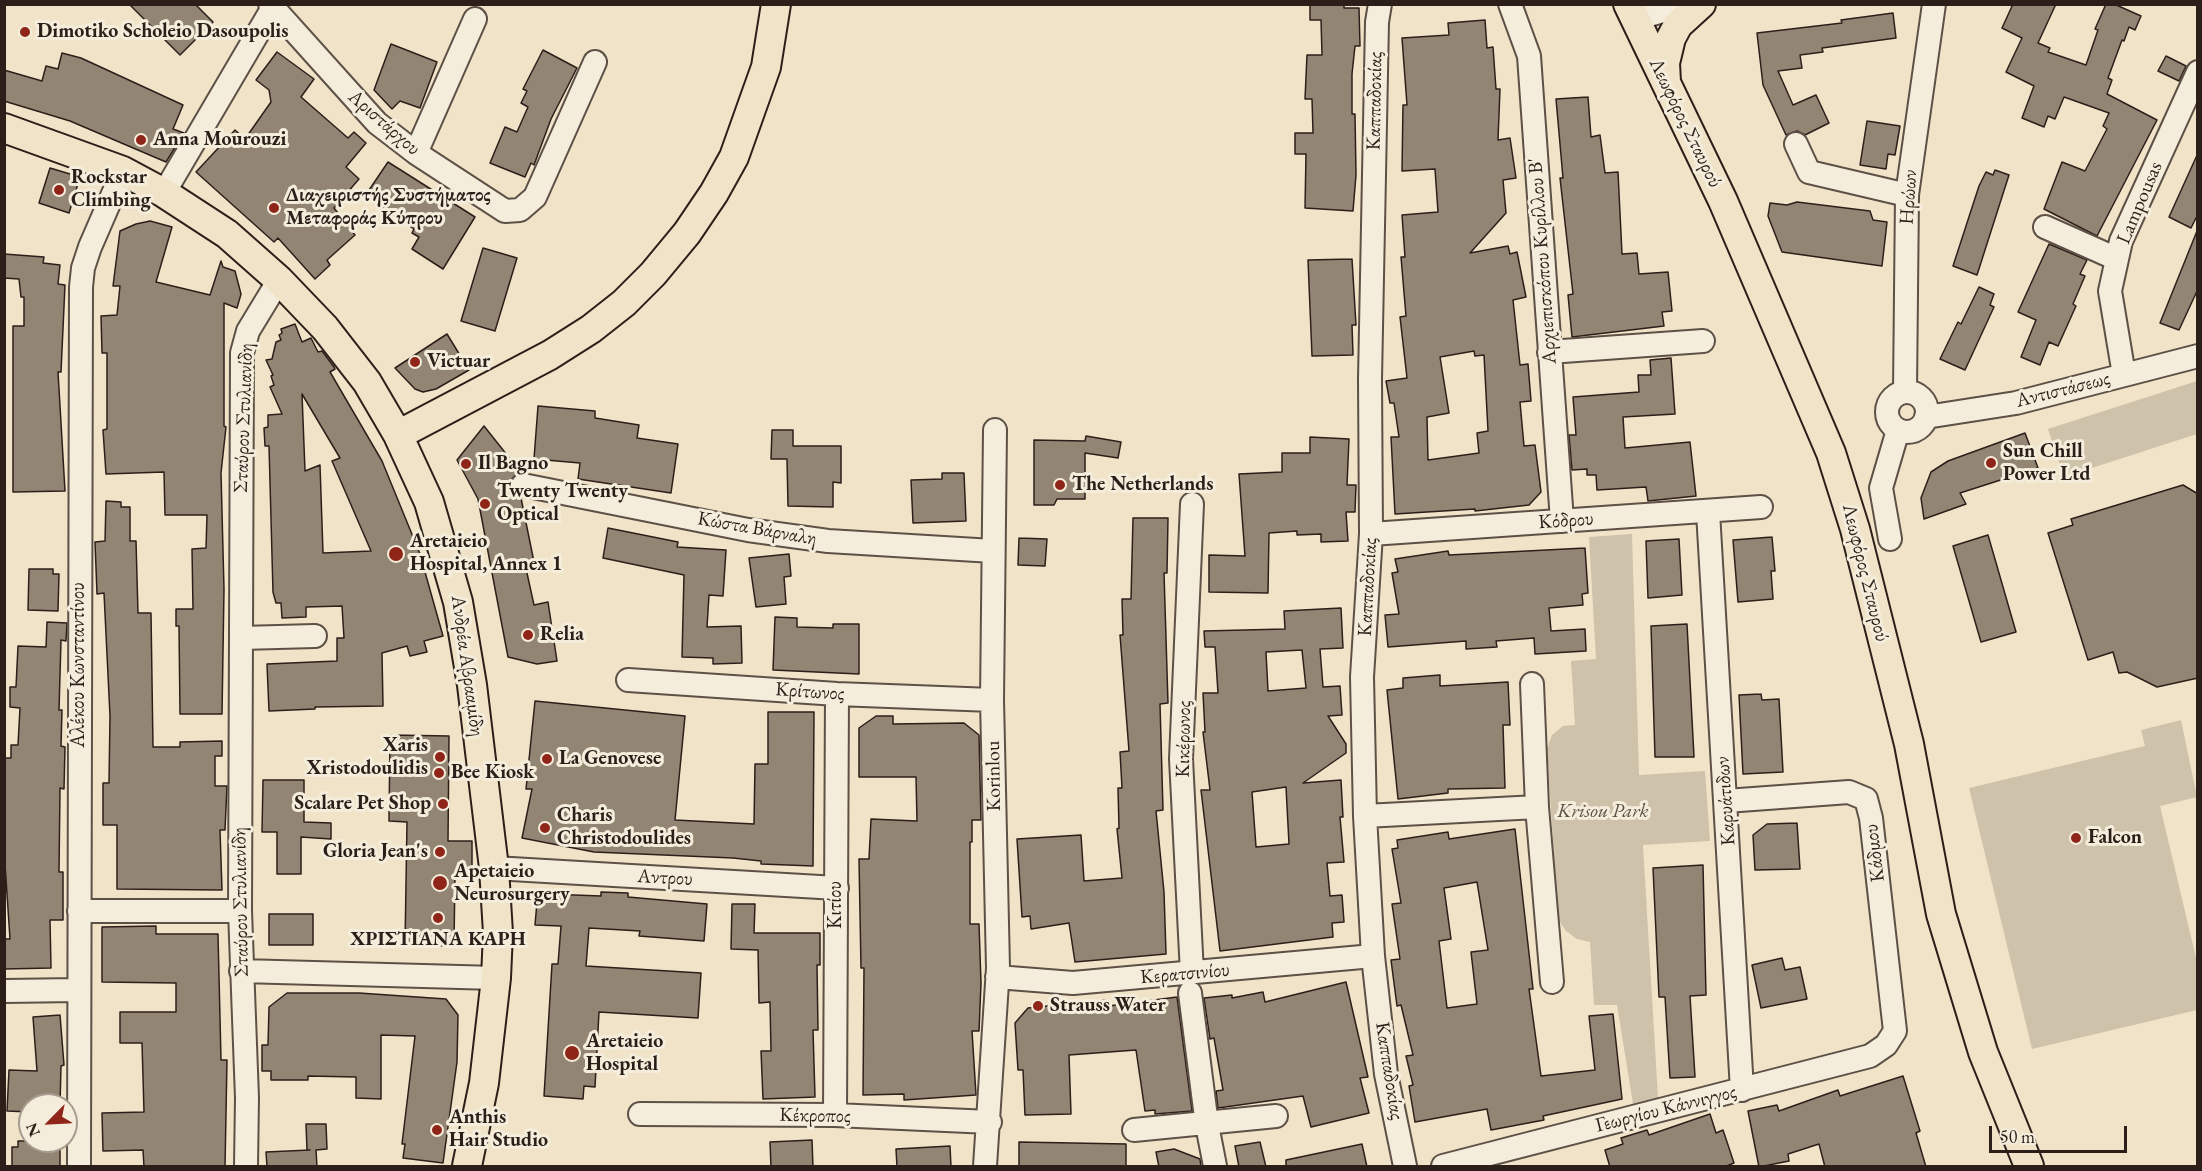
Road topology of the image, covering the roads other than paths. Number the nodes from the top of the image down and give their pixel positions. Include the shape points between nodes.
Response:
1 (776, 4) edge
2 (1380, 4) edge
3 (1510, 4) edge
4 (1688, 4) edge
5 (1701, 4) edge
6 (1934, 4) edge
7 (273, 6) edge
8 (1631, 12) edge
9 (475, 20) dead end
10 (595, 62) dead end
11 (2198, 72) edge
12 (1666, 84) junction
13 (4, 128) edge
14 (1796, 144) dead end
15 (416, 153) junction
16 (123, 171) junction
17 (164, 193) junction
18 (1907, 195) junction
19 (2045, 227) dead end
20 (2117, 259) junction
21 (279, 280) junction
22 (1703, 341) dead end
23 (1549, 352) junction
24 (2198, 356) edge
25 (2124, 375) junction
26 (1905, 391) junction
27 (1926, 417) junction
28 (995, 430) dead end
29 (1898, 430) junction
30 (398, 435) junction
31 (523, 485) dead end
32 (1192, 504) dead end
33 (1761, 507) dead end
34 (1708, 512) junction
35 (1562, 521) junction
36 (1371, 534) junction
37 (1890, 540) dead end
38 (993, 551) junction
39 (315, 636) dead end
40 (241, 638) junction
41 (628, 680) dead end
42 (1532, 684) dead end
43 (837, 694) junction
44 (992, 700) junction
45 (1726, 801) junction
46 (1537, 807) junction
47 (1365, 816) junction
48 (494, 868) junction
49 (837, 888) junction
50 (78, 911) junction
51 (240, 911) junction
52 (1373, 957) junction
53 (241, 971) junction
54 (998, 977) junction
55 (496, 978) junction
56 (1552, 982) dead end
57 (1191, 983) junction
58 (78, 990) junction
59 (4, 991) edge
60 (1886, 1045) joint
61 (1742, 1090) junction
62 (640, 1113) dead end
63 (835, 1115) junction
64 (1276, 1116) dead end
65 (990, 1122) junction
66 (1207, 1125) junction
67 (1134, 1130) dead end
68 (79, 1167) edge
69 (246, 1167) edge
70 (467, 1167) edge
71 (985, 1167) edge
72 (1215, 1167) edge
73 (1405, 1167) edge
74 (1443, 1167) edge
75 (2030, 1167) edge

1 - 30 main road via 766,67 734,157 687,233 653,274 624,303 550,356
2 - 36 street, Καππαδοκίας via 1370,367
3 - 23 street, Αρχιεπισκόπου Κυρίλλου Β' via 1529,56
4 - 8 street
5 - 12 main road via 1678,25 1671,38 1665,63
6 - 18 street, Ηρώων
7 - 15 street, Αριστάρχου via 377,123
7 - 17 street
8 - 12 main road, Λεωφόρος Σταυρού
9 - 15 street
10 - 15 street, Αριστάρχου via 535,197 520,210 505,211
11 - 20 street, Lampousas via 2121,241
12 - 75 main road, Λεωφόρος Σταυρού via 1723,201 1831,453 1855,529 1909,744 1941,914 1983,1052
13 - 16 main road, Ανδρέα Αβρααμίδη
14 - 18 street via 1809,172
16 - 17 main road, Ανδρέα Αβρααμίδη
16 - 50 street, Αλέκου Κωνσταντίνου via 90,247 81,287
17 - 21 main road, Ανδρέα Αβρααμίδη via 227,234
18 - 26 street, Ηρώων
19 - 20 street
20 - 25 street, Lampousas via 2110,291
21 - 30 main road, Ανδρέα Αβρααμίδη via 325,328 367,382
21 - 40 street, Σταύρου Στυλιανίδη via 248,331 242,353
22 - 23 street
23 - 35 street, Αρχιεπισκόπου Κυρίλλου Β'
24 - 25 street, Αντιστάσεως
25 - 27 street, Αντιστάσεως via 2016,403
26 - 27 street via 1922,398
26 - 29 street via 1892,397 1886,408 1889,422
27 - 29 street via 1912,432
28 - 38 street, Korinlou
29 - 37 street via 1881,488
30 - 48 main road, Ανδρέα Αβρααμίδη via 429,502 455,588 472,685
31 - 38 street, Κώστα Βάρναλη via 782,535
32 - 57 street, Κικέρωνος via 1182,759
33 - 34 street, Κόδρου
34 - 35 street, Κόδρου
34 - 45 street, Καρυάτιδων
35 - 36 street, Κόδρου
36 - 47 street, Καππαδοκίας via 1362,677
38 - 44 street, Korinlou
39 - 40 street
40 - 51 street, Σταύρου Στυλιανίδη
41 - 43 street, Κρίτωνος
42 - 46 street
43 - 44 street, Κρίτωνος
43 - 49 street, Κιτίου
44 - 54 street, Korinlou
45 - 60 street, Κάδμου via 1850,792 1866,799 1895,1031
45 - 61 street, Καρυάτιδων
46 - 47 street
46 - 56 street
47 - 52 street, Καππαδοκίας
48 - 49 street, Αντρου
48 - 55 main road, Ανδρέα Αβρααμίδη
49 - 63 street, Κιτίου
50 - 51 street
50 - 58 street, Αλέκου Κωνσταντίνου
51 - 53 street, Σταύρου Στυλιανίδη
52 - 57 street, Κερατσινίου
52 - 73 street, Καππαδοκίας via 1386,1074
53 - 55 street
53 - 69 street, Σταύρου Στυλιανίδη
54 - 57 street, Κερατσινίου via 1073,983
54 - 65 street, Korinlou
55 - 70 main road, Ανδρέα Αβρααμίδη via 484,1083
57 - 66 street, Κικέρωνος
58 - 59 street
58 - 68 street, Αλέκου Κωνσταντίνου
60 - 61 street, Γεωργίου Κάννιγγος via 1870,1056
61 - 74 street, Γεωργίου Κάννιγγος
62 - 63 street, Κέκροπος
63 - 65 street, Κέκροπος
64 - 66 street
65 - 71 street, Korinlou
66 - 67 street
66 - 72 street, Κικέρωνος

